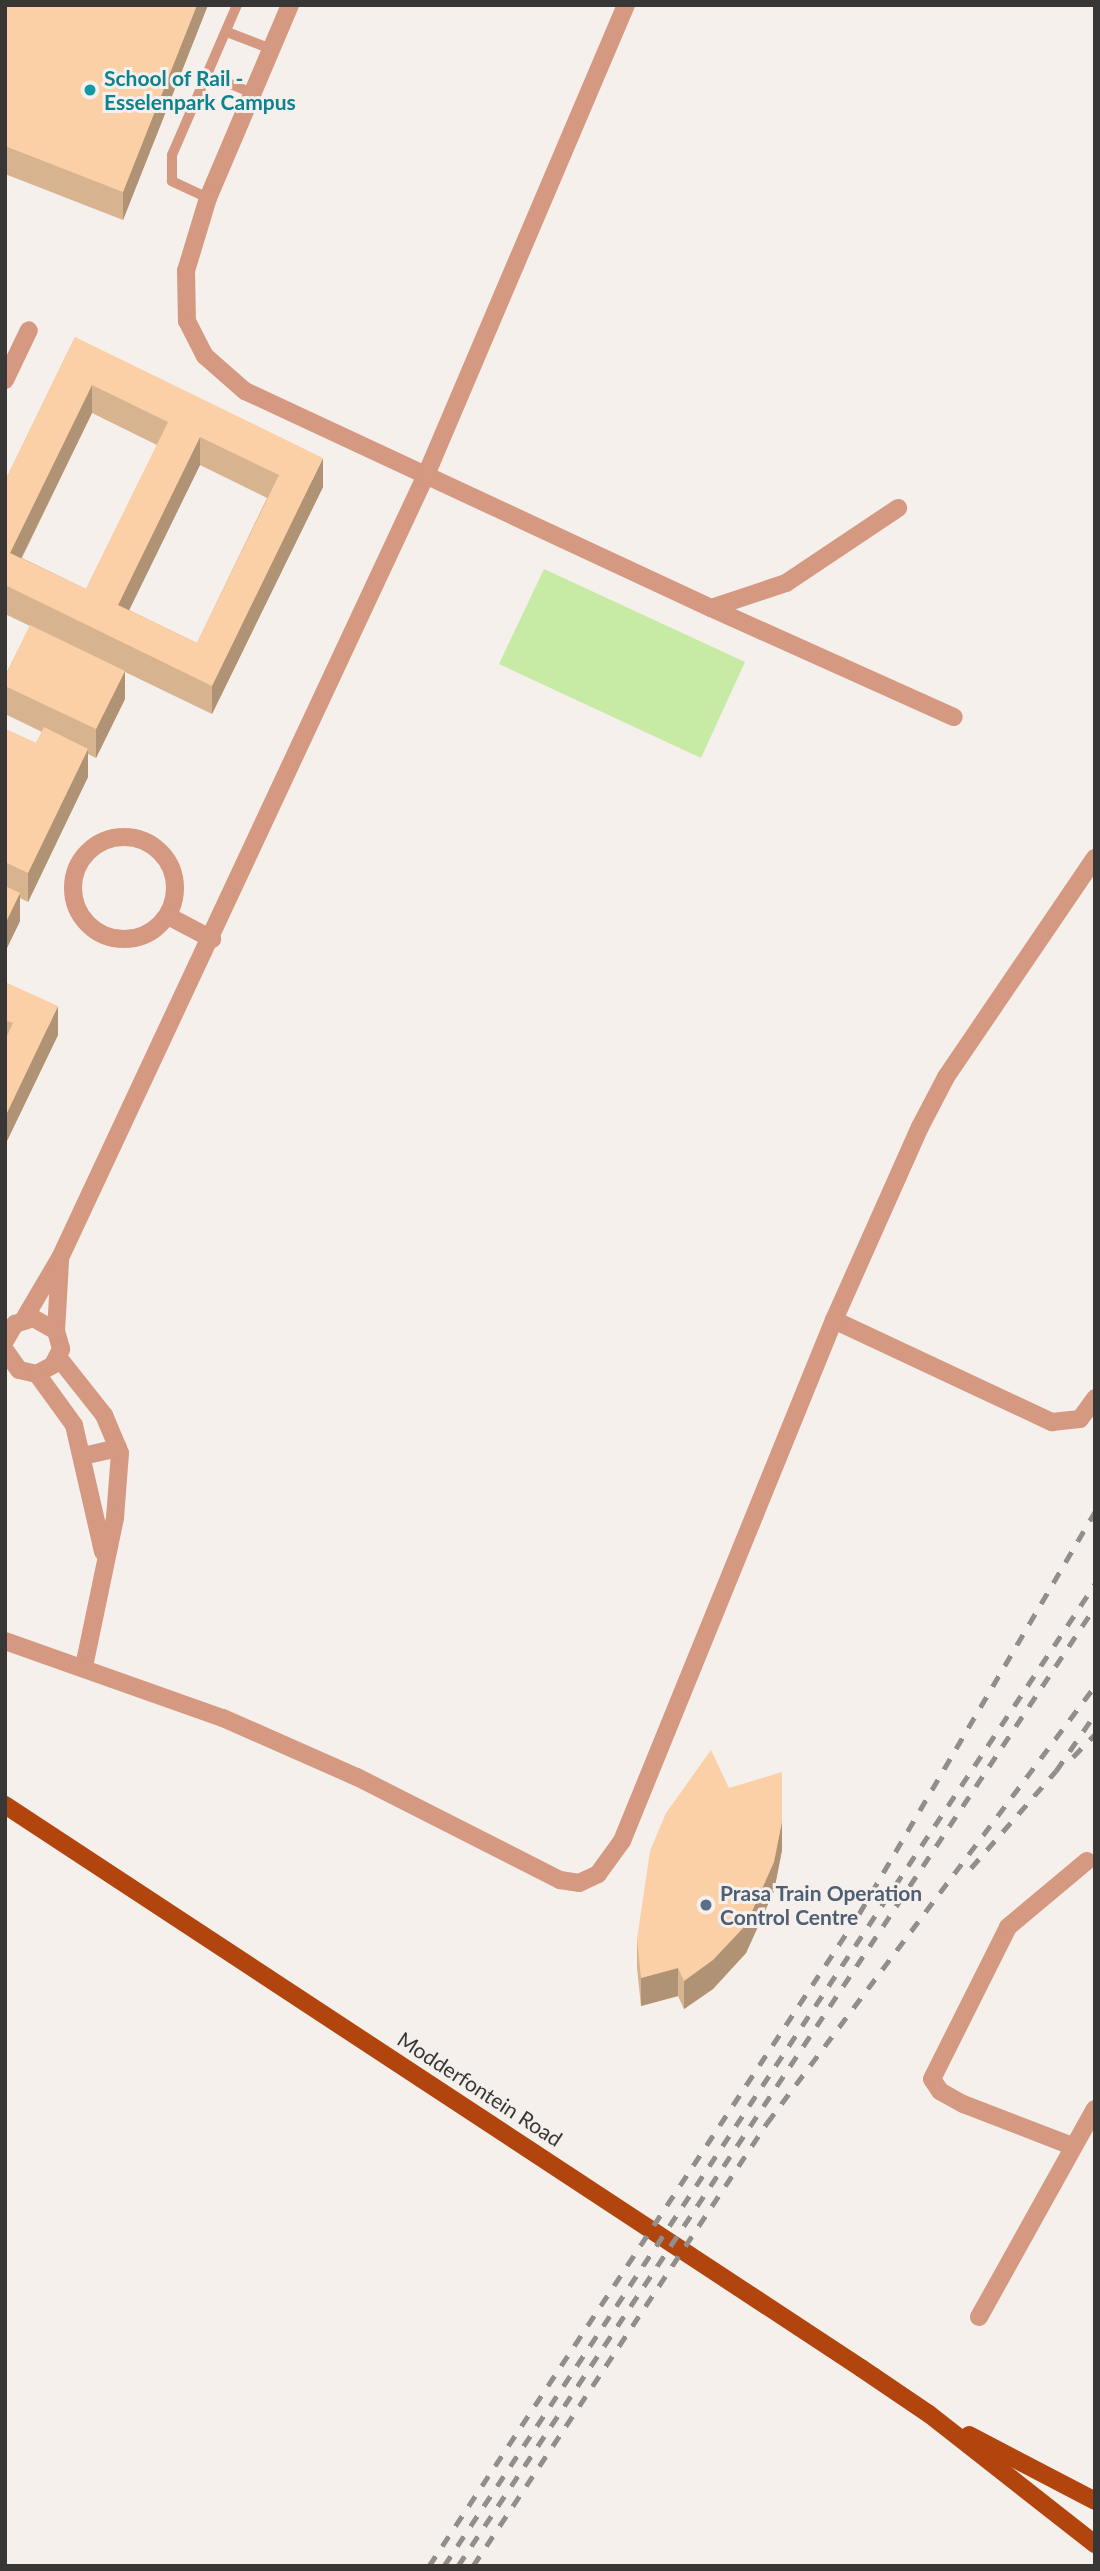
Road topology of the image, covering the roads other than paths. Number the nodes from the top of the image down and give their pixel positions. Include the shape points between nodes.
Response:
1 (237, 5) edge
2 (290, 5) edge
3 (626, 5) edge
4 (227, 32) junction
5 (271, 49) junction
6 (209, 75) junction
7 (252, 93) junction
8 (208, 198) junction
9 (29, 331) dead end
10 (5, 380) edge
11 (426, 475) junction
12 (898, 508) dead end
13 (711, 608) junction
14 (954, 717) dead end
15 (1095, 858) edge
16 (168, 916) junction
17 (212, 939) junction
18 (60, 1258) junction
19 (24, 1319) junction
20 (834, 1320) junction
21 (57, 1331) junction
22 (5, 1340) edge
23 (58, 1357) junction
24 (7, 1360) edge
25 (37, 1374) junction
26 (1095, 1398) edge
27 (118, 1448) junction
28 (82, 1456) junction
29 (104, 1555) junction
30 (5, 1642) edge
31 (84, 1666) junction
32 (5, 1805) edge
33 (1087, 1861) dead end
34 (1095, 2109) edge
35 (1072, 2146) junction
36 (979, 2317) dead end
37 (929, 2414) junction
38 (1095, 2501) edge
39 (1095, 2544) edge

1 - 4 lane
2 - 5 street
3 - 11 street
4 - 5 lane
4 - 6 lane
5 - 7 street
6 - 7 lane
6 - 8 lane via 172,155 172,181
7 - 8 street
8 - 11 street via 186,271 187,321 205,356 245,391
9 - 10 street
11 - 13 street
11 - 17 street
12 - 13 street via 786,583
13 - 14 street
15 - 20 street via 946,1077
16 - 16 street via 140,937 122,940 97,932 79,913 73,896 80,861 92,848 124,837 157,849 175,880
16 - 17 street
17 - 18 street
18 - 19 street
18 - 21 street
19 - 21 street via 42,1319
19 - 22 street
20 - 26 street via 1052,1422 1080,1419
20 - 31 street via 622,1841 606,1867 590,1879 570,1884 560,1880 357,1777 223,1718
21 - 23 street
23 - 25 street
23 - 27 street via 104,1415
24 - 25 street
25 - 28 street via 74,1426
27 - 28 street
27 - 29 street via 121,1480
28 - 29 street
29 - 31 street
30 - 31 street
32 - 37 main road, Modderfontein Road
33 - 35 street via 1008,1927 932,2079 940,2091 963,2104
34 - 35 street
35 - 36 street
37 - 38 main road, Modderfontein Road
37 - 39 main road, Modderfontein Road

